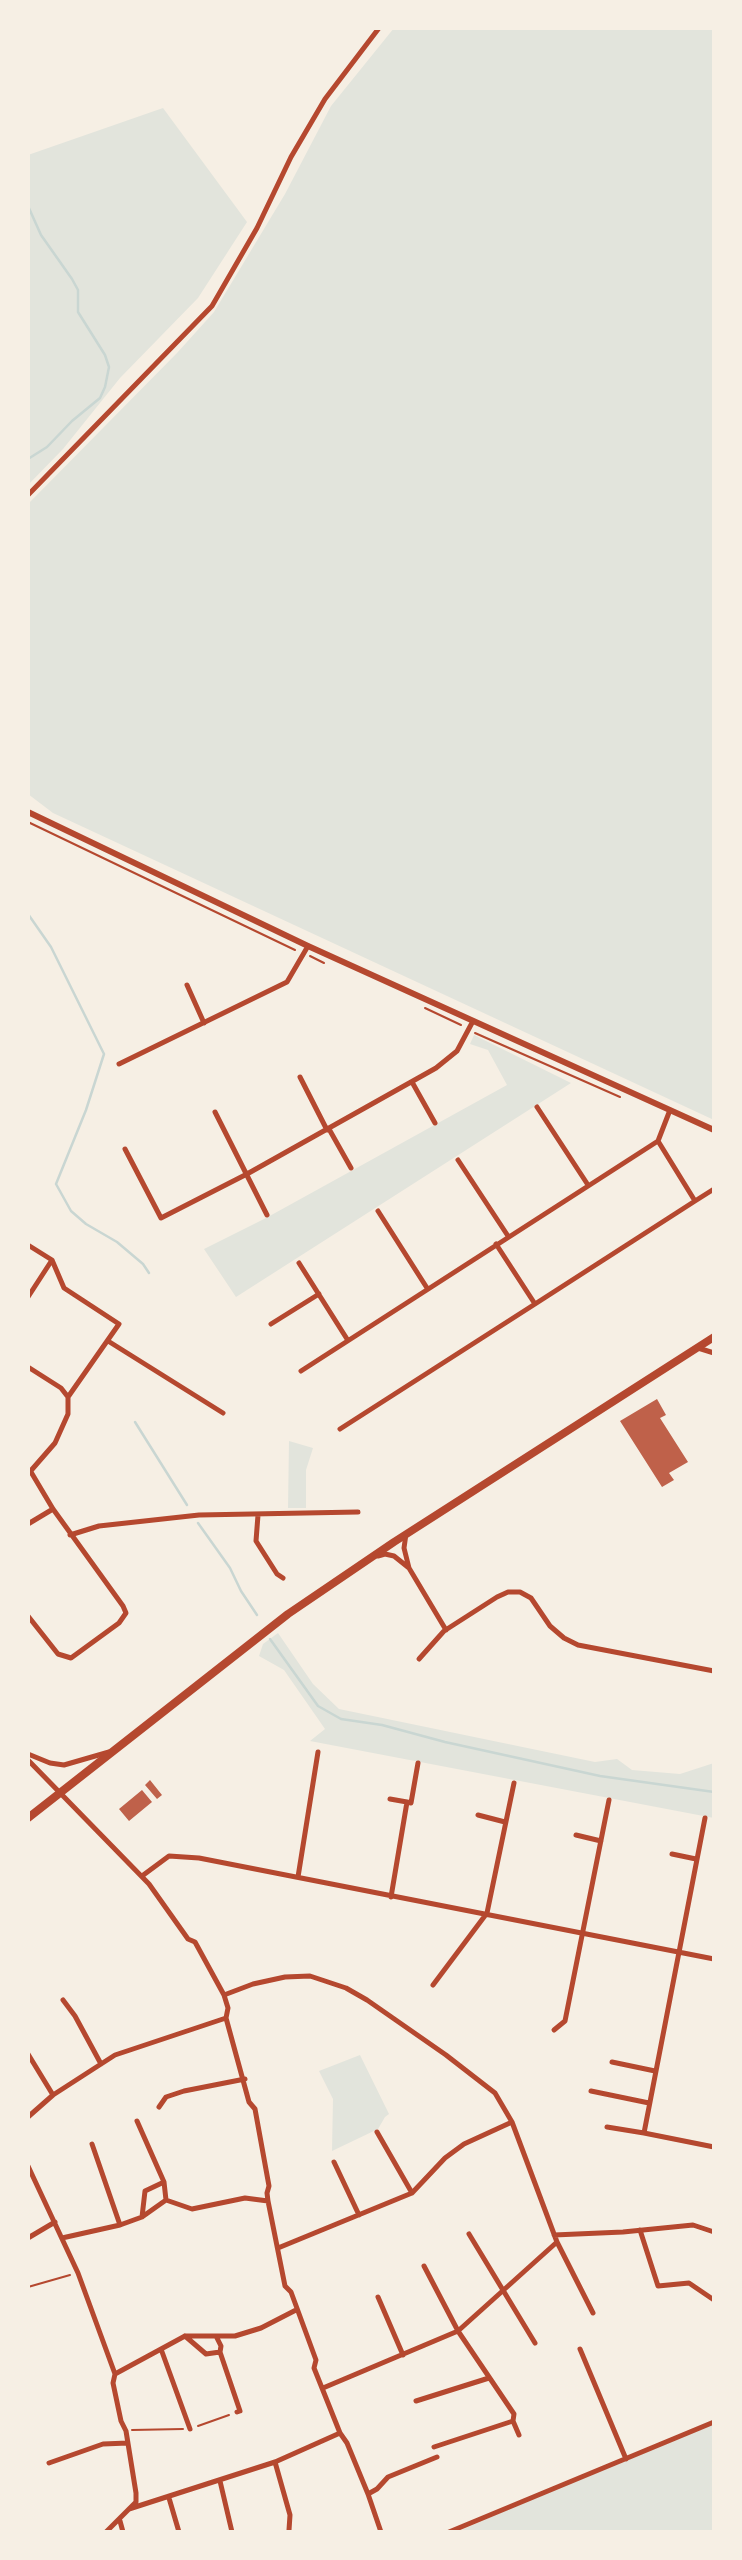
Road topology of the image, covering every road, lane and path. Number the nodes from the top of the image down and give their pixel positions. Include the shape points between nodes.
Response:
1 (379, 28) edge
2 (28, 495) edge
3 (28, 812) edge
4 (28, 822) edge
5 (308, 946) junction
6 (303, 954) junction
7 (328, 964) dead end
8 (187, 985) dead end
9 (473, 1021) junction
10 (204, 1023) junction
11 (469, 1029) junction
12 (119, 1064) dead end
13 (300, 1077) dead end
14 (412, 1082) junction
15 (629, 1101) dead end
16 (537, 1107) dead end
17 (670, 1110) junction
18 (215, 1112) dead end
19 (435, 1123) dead end
20 (328, 1129) junction
21 (714, 1130) edge
22 (658, 1141) junction
23 (125, 1149) dead end
24 (458, 1160) dead end
25 (351, 1168) dead end
26 (247, 1174) junction
27 (588, 1185) junction
28 (714, 1189) edge
29 (695, 1201) junction
30 (378, 1211) dead end
31 (267, 1215) dead end
32 (508, 1236) junction
33 (496, 1244) junction
34 (28, 1245) edge
35 (52, 1260) junction
36 (299, 1263) dead end
37 (427, 1288) junction
38 (319, 1294) junction
39 (28, 1297) edge
40 (535, 1304) junction
41 (271, 1324) dead end
42 (714, 1337) edge
43 (347, 1339) junction
44 (108, 1341) junction
45 (698, 1348) junction
46 (714, 1353) edge
47 (28, 1367) edge
48 (301, 1371) dead end
49 (68, 1397) junction
50 (223, 1413) dead end
51 (340, 1429) dead end
52 (29, 1473) edge
53 (53, 1509) junction
54 (358, 1512) dead end
55 (258, 1515) junction
56 (28, 1524) edge
57 (406, 1534) junction
58 (70, 1535) junction
59 (369, 1559) junction
60 (409, 1568) junction
61 (283, 1578) dead end
62 (28, 1616) edge
63 (446, 1630) junction
64 (419, 1659) dead end
65 (714, 1671) edge
66 (112, 1751) junction
67 (318, 1752) dead end
68 (28, 1754) edge
69 (28, 1760) edge
70 (418, 1763) dead end
71 (513, 1783) dead end
72 (60, 1793) junction
73 (390, 1798) dead end
74 (609, 1800) dead end
75 (407, 1802) junction
76 (478, 1815) dead end
77 (28, 1818) edge
78 (705, 1818) dead end
79 (505, 1822) junction
80 (576, 1835) dead end
81 (601, 1840) junction
82 (672, 1854) dead end
83 (696, 1859) junction
84 (142, 1876) junction
85 (298, 1877) junction
86 (391, 1897) junction
87 (486, 1913) junction
88 (582, 1933) junction
89 (677, 1952) junction
90 (714, 1959) edge
91 (433, 1985) dead end
92 (224, 1995) junction
93 (63, 2000) dead end
94 (226, 2018) junction
95 (554, 2030) dead end
96 (28, 2054) edge
97 (612, 2063) dead end
98 (101, 2064) junction
99 (656, 2071) junction
100 (245, 2078) junction
101 (591, 2091) dead end
102 (53, 2095) junction
103 (649, 2103) junction
104 (159, 2107) dead end
105 (28, 2117) edge
106 (137, 2121) dead end
107 (512, 2122) junction
108 (607, 2127) dead end
109 (377, 2132) dead end
110 (644, 2133) junction
111 (92, 2144) dead end
112 (714, 2147) edge
113 (334, 2162) dead end
114 (28, 2165) edge
115 (164, 2182) junction
116 (412, 2193) junction
117 (166, 2200) junction
118 (268, 2201) junction
119 (359, 2215) junction
120 (142, 2217) junction
121 (55, 2222) junction
122 (120, 2225) junction
123 (640, 2230) junction
124 (714, 2232) edge
125 (469, 2234) dead end
126 (555, 2235) junction
127 (28, 2238) edge
128 (62, 2238) junction
129 (557, 2242) junction
130 (278, 2248) junction
131 (424, 2266) dead end
132 (78, 2273) junction
133 (28, 2287) edge
134 (503, 2292) junction
135 (378, 2297) dead end
136 (714, 2300) edge
137 (296, 2311) junction
138 (593, 2313) dead end
139 (458, 2331) junction
140 (185, 2336) junction
141 (216, 2336) junction
142 (535, 2343) dead end
143 (161, 2349) junction
144 (580, 2349) dead end
145 (220, 2352) junction
146 (403, 2355) junction
147 (115, 2374) junction
148 (489, 2378) junction
149 (323, 2388) junction
150 (416, 2402) dead end
151 (237, 2412) dead end
152 (513, 2421) junction
153 (714, 2421) edge
154 (190, 2429) dead end
155 (340, 2434) junction
156 (519, 2435) dead end
157 (128, 2443) junction
158 (434, 2448) dead end
159 (437, 2457) dead end
160 (626, 2459) junction
161 (275, 2462) junction
162 (49, 2463) dead end
163 (220, 2482) junction
164 (368, 2494) junction
165 (169, 2498) junction
166 (129, 2509) junction
167 (120, 2521) junction
168 (289, 2530) dead end
169 (106, 2532) edge
170 (123, 2532) edge
171 (179, 2532) edge
172 (232, 2532) edge
173 (381, 2532) edge
174 (449, 2532) edge

1 - 2 street via 324,99 212,306
3 - 5 street
4 - 6 path
5 - 6 street
5 - 9 street
6 - 7 path
6 - 10 street via 287,982
8 - 10 street
9 - 11 street
9 - 17 street
10 - 12 street
11 - 14 street via 457,1051
11 - 15 path
13 - 20 street
14 - 19 street
14 - 20 street
16 - 27 street
17 - 21 street
17 - 22 street
18 - 26 street
20 - 25 street
20 - 26 street
22 - 27 street
22 - 29 street
23 - 26 street via 161,1218
24 - 32 street
26 - 31 street
27 - 32 street
28 - 29 street
29 - 40 street
30 - 37 street
32 - 33 street
33 - 37 street
33 - 40 street
34 - 35 street
35 - 39 street
35 - 44 street via 64,1289 119,1324
36 - 38 street
37 - 43 street
38 - 41 street
38 - 43 street
40 - 51 street
42 - 45 main road
43 - 48 street
44 - 49 street
44 - 50 street
45 - 46 street
45 - 57 main road
47 - 49 street
49 - 52 street via 68,1414 55,1443
52 - 53 street
53 - 56 street
53 - 58 street
54 - 55 street
55 - 58 street via 199,1515 99,1526
55 - 61 street via 256,1541
57 - 59 main road
57 - 60 street
58 - 62 street via 123,1606 124,1617 71,1658 58,1654
59 - 60 street via 394,1556
59 - 66 main road via 288,1614
60 - 63 street
63 - 64 street
63 - 65 street via 497,1597 520,1592 531,1598 550,1626 578,1645
66 - 68 street via 64,1765
66 - 72 main road
67 - 85 street
69 - 72 street
70 - 75 street via 411,1803
71 - 79 street
72 - 77 main road
72 - 84 street
73 - 75 street
74 - 81 street
75 - 86 street
76 - 79 street
78 - 83 street
79 - 87 street
80 - 81 street
81 - 88 street
82 - 83 street
83 - 89 street
84 - 85 street via 169,1856
84 - 92 street via 188,1939 195,1942
85 - 86 street
86 - 87 street
87 - 88 street
87 - 91 street
88 - 89 street
88 - 95 street via 565,2021
89 - 90 street
89 - 99 street
92 - 94 street
92 - 107 street via 285,1977 310,1976 345,1988 387,2013 495,2094
93 - 98 street
94 - 98 street via 115,2055
94 - 100 street
96 - 102 street
97 - 99 street
98 - 102 street
99 - 103 street
100 - 104 street via 166,2097
100 - 118 street via 270,2186
101 - 103 street
102 - 105 street
103 - 110 street
106 - 115 street
107 - 116 street via 464,2144
107 - 126 street
108 - 110 street
109 - 116 street
110 - 112 street
111 - 122 street
113 - 119 street
114 - 121 street
115 - 117 street
115 - 120 street via 145,2191
116 - 119 street
117 - 118 street via 192,2209 245,2198
117 - 120 street
118 - 130 street
119 - 130 street
120 - 122 street
121 - 127 street
121 - 128 street
122 - 128 street
123 - 124 street via 693,2225
123 - 126 street
123 - 136 street via 657,2286 689,2283
125 - 134 street
126 - 129 street
128 - 132 street
129 - 134 street
129 - 138 street
130 - 137 street via 285,2286
131 - 139 street
132 - 133 path
132 - 147 street
134 - 139 street
134 - 142 street
135 - 146 street
137 - 141 street via 261,2328
137 - 149 street
139 - 146 street
139 - 148 street
140 - 141 street
140 - 143 street
140 - 145 street via 206,2354
141 - 145 street
143 - 147 street
143 - 154 street
144 - 160 street
145 - 151 street
146 - 149 street
147 - 157 street via 113,2383
148 - 150 street
148 - 152 street via 508,2404
149 - 155 street
152 - 156 street
152 - 158 street
153 - 160 street
155 - 161 street
155 - 164 street
157 - 162 street via 103,2444
157 - 166 street via 136,2493 136,2502
159 - 164 street via 388,2477
160 - 174 street
161 - 163 street
161 - 168 street via 290,2515
163 - 165 street
163 - 172 street
164 - 173 street
165 - 166 street
165 - 171 street
166 - 167 street
167 - 169 street
167 - 170 street

